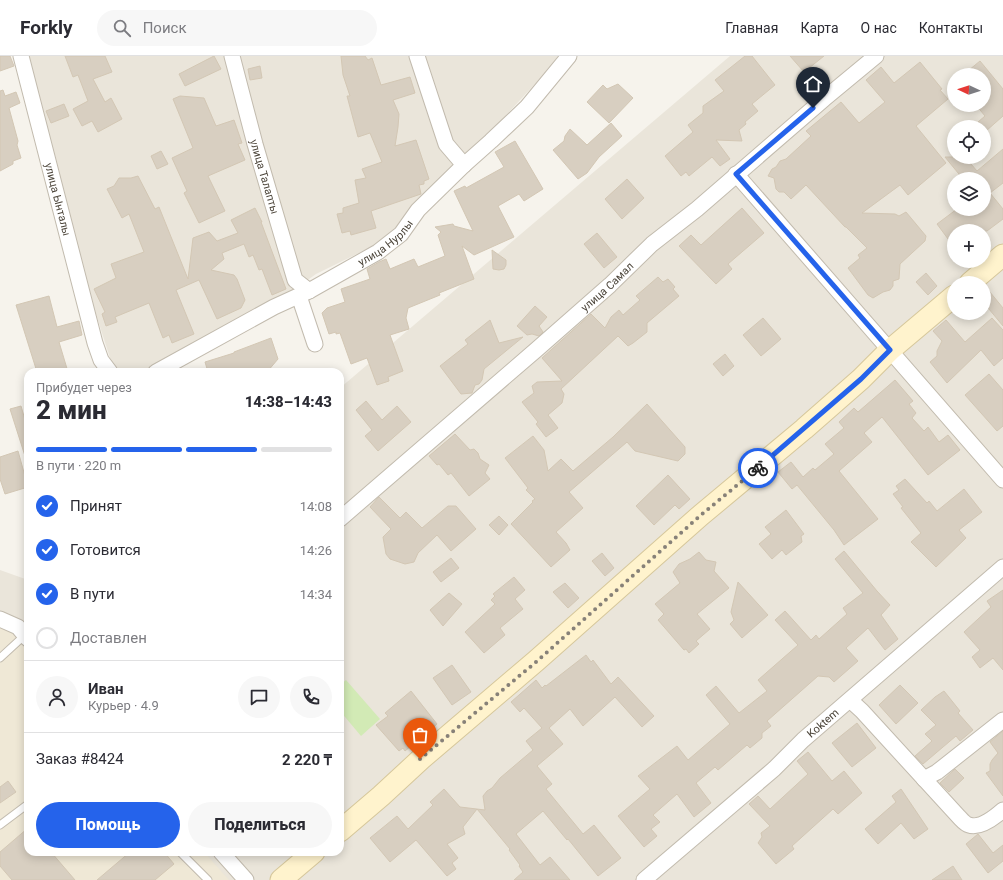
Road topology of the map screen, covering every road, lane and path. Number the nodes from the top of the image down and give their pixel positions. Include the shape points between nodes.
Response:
1 (21, 56) edge
2 (232, 56) edge
3 (417, 56) edge
4 (876, 56) edge
5 (561, 60) edge
6 (464, 165) junction
7 (736, 174) junction
8 (1003, 255) edge
9 (978, 276) edge
10 (304, 294) junction
11 (947, 302) edge
12 (315, 344) dead end
13 (890, 350) junction
14 (105, 368) edge
15 (163, 368) edge
16 (1003, 480) edge
17 (344, 516) edge
18 (1003, 567) edge
19 (0, 619) edge
20 (24, 634) edge
21 (24, 639) edge
22 (0, 658) edge
23 (850, 700) junction
24 (1003, 720) edge
25 (924, 779) junction
26 (24, 807) edge
27 (1003, 810) edge
28 (0, 825) edge
29 (344, 827) edge
30 (184, 856) edge
31 (225, 856) edge
32 (309, 856) edge
33 (208, 880) edge
34 (246, 880) edge
35 (281, 880) edge
36 (644, 880) edge

1 - 14 street, улица Ынталы via 95,343
2 - 10 street, улица Талапты via 295,280
3 - 6 street via 446,144
4 - 7 street, улица Самал
5 - 6 street, улица Нурлы via 528,107
6 - 10 street, улица Нурлы via 418,210 401,234 378,252
7 - 13 street
7 - 17 street, улица Самал via 652,244 610,285
8 - 9 street
10 - 12 street
10 - 15 street, улица Нурлы
11 - 13 street
13 - 16 street
13 - 29 street via 804,429 701,515 536,662
18 - 23 street, Koktem
19 - 20 street via 18,627
21 - 22 lane
23 - 25 street
23 - 36 street, Koktem
24 - 25 street via 937,772
25 - 27 street via 967,825 984,823
26 - 28 lane
30 - 33 lane
31 - 34 street
32 - 35 street

